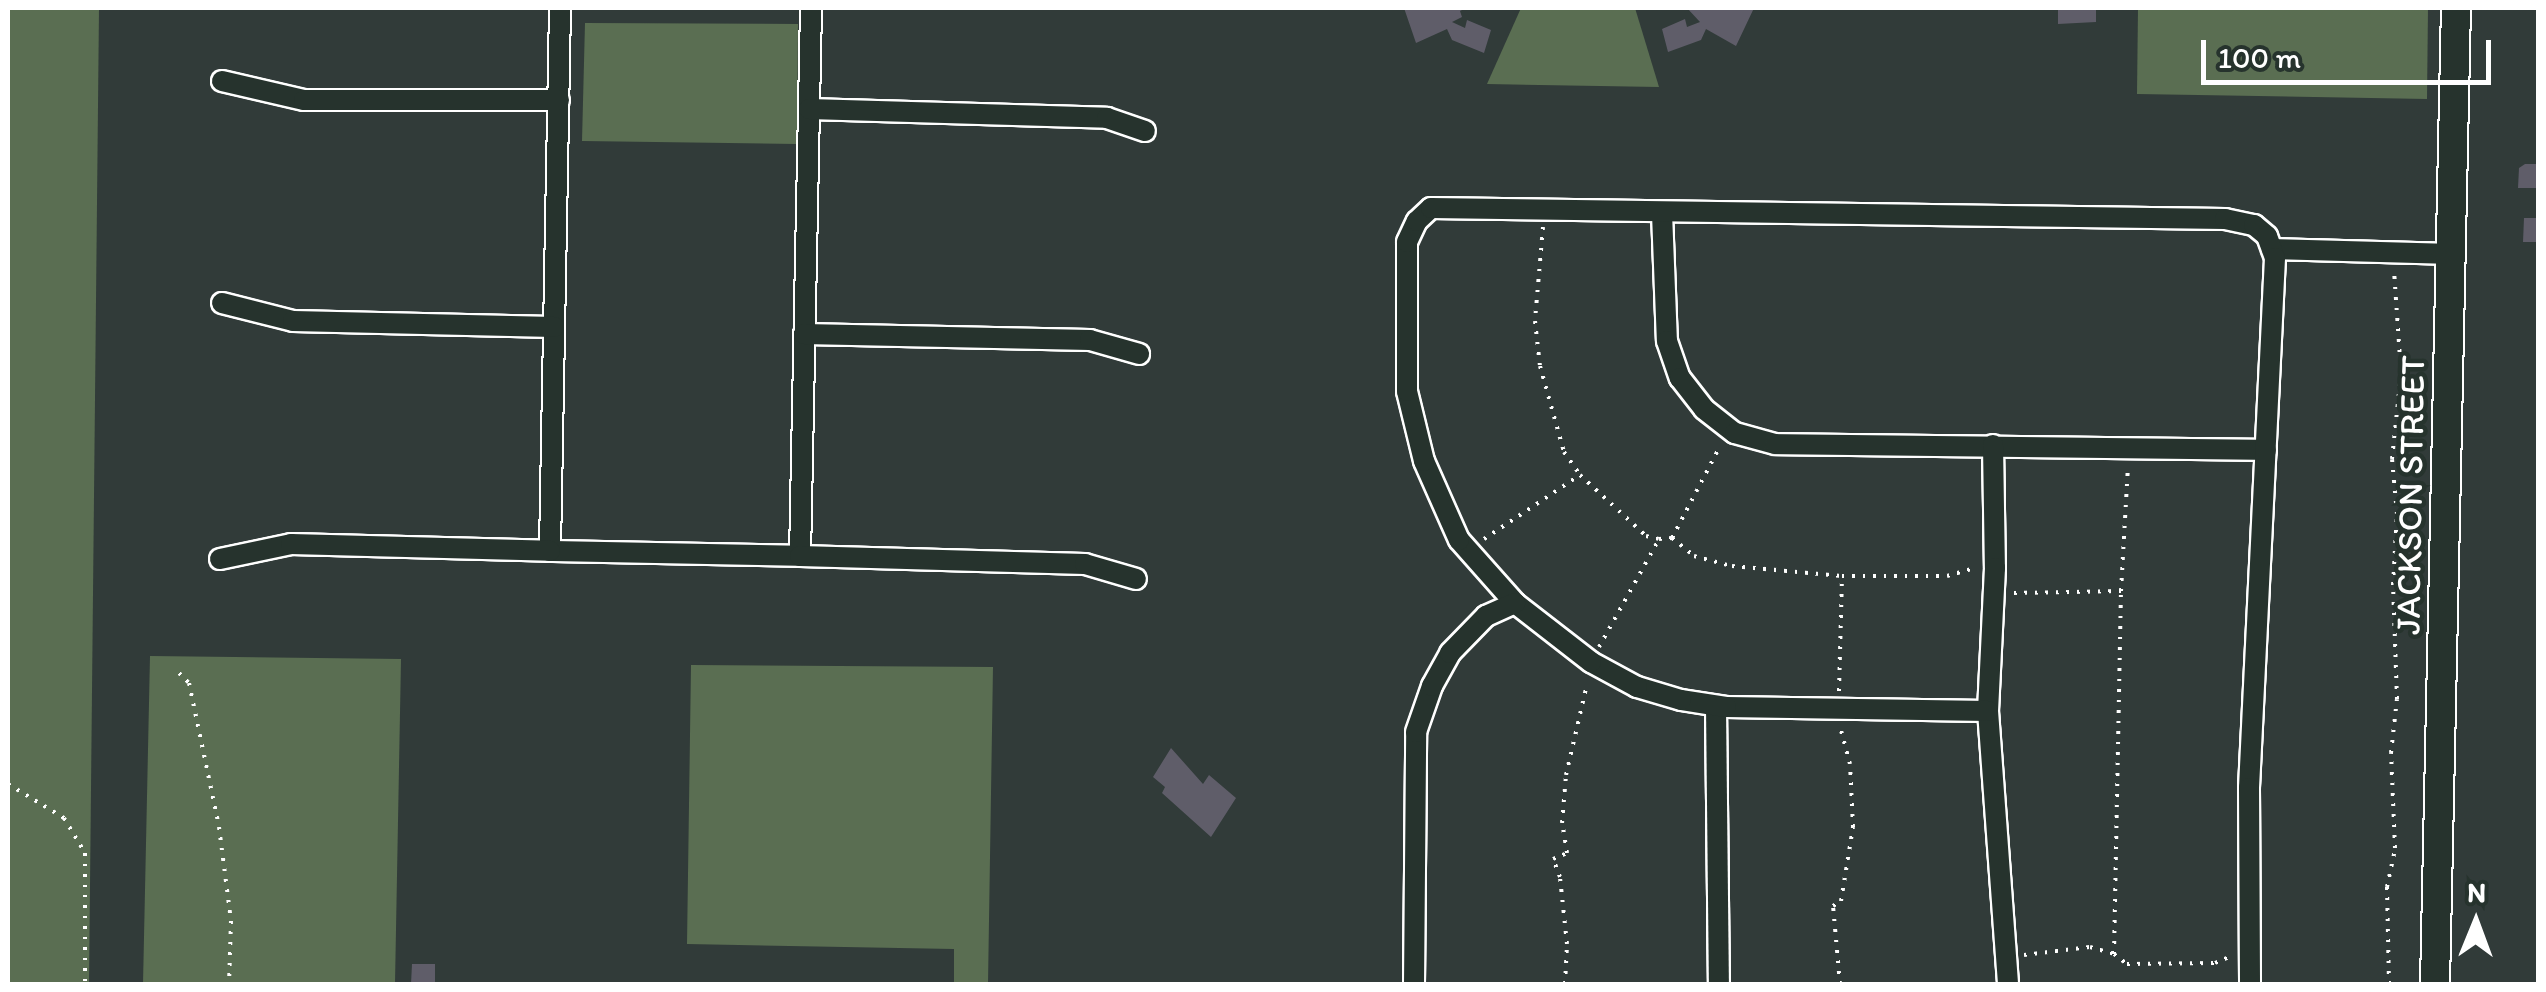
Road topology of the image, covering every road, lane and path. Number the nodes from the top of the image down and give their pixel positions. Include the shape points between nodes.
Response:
1 (560, 8) edge
2 (811, 8) edge
3 (2456, 8) edge
4 (222, 81) dead end
5 (558, 100) junction
6 (809, 110) junction
7 (1145, 131) dead end
8 (1542, 210) junction
9 (1662, 213) junction
10 (2272, 249) junction
11 (2452, 254) junction
12 (2394, 269) dead end
13 (222, 303) dead end
14 (554, 327) junction
15 (804, 334) junction
16 (1140, 354) dead end
17 (1730, 430) junction
18 (1993, 445) junction
19 (2128, 448) junction
20 (2266, 450) junction
21 (1580, 476) junction
22 (1672, 538) junction
23 (1660, 539) junction
24 (1468, 550) junction
25 (550, 552) junction
26 (800, 556) junction
27 (220, 558) dead end
28 (1842, 576) dead end
29 (1136, 580) dead end
30 (2121, 590) junction
31 (1994, 593) junction
32 (1514, 604) junction
33 (1590, 662) junction
34 (179, 673) dead end
35 (1716, 706) junction
36 (1988, 711) junction
37 (8, 784) edge
38 (2114, 954) junction
39 (2249, 954) junction
40 (2004, 958) junction
41 (86, 984) edge
42 (229, 984) edge
43 (1414, 984) edge
44 (1565, 984) edge
45 (1719, 984) edge
46 (2008, 984) edge
47 (2250, 984) edge
48 (2389, 984) edge
49 (2435, 984) edge

1 - 5 street
2 - 6 street
3 - 11 main road, JACKSON STREET
4 - 5 street via 304,100
5 - 14 street
6 - 7 street via 1106,118
6 - 15 street
8 - 9 street
8 - 21 path via 1535,320 1540,366 1564,452
8 - 24 street via 1431,208 1407,242 1407,391 1424,461
9 - 10 street via 2225,218 2254,226
9 - 17 street via 1667,341 1680,378
10 - 11 street
10 - 20 street
11 - 49 main road, JACKSON STREET
12 - 48 path via 2401,373 2392,459 2397,699 2390,753 2395,848 2387,886
13 - 14 street via 293,321
14 - 25 street
15 - 16 street via 1090,340
15 - 26 street
17 - 18 street via 1775,444
17 - 22 path
18 - 19 street
18 - 31 street
19 - 20 street
19 - 30 path
20 - 39 street via 2249,788
21 - 23 path via 1646,536
21 - 24 path
22 - 23 path
22 - 28 path via 1694,556 1732,566
23 - 33 path
24 - 32 street
25 - 26 street
25 - 27 street via 291,544
26 - 29 street via 1085,564
30 - 31 path
30 - 38 path
31 - 36 street
32 - 33 street
32 - 43 street via 1486,616 1450,653 1420,720
33 - 35 street via 1637,687
33 - 44 path via 1566,775 1567,853 1553,859 1567,944
34 - 42 path via 189,683 219,828 231,921
35 - 36 street
35 - 45 street
36 - 40 street
37 - 41 path via 64,818 85,853
38 - 39 path via 2127,964 2214,963
38 - 40 path via 2090,947
39 - 47 street
40 - 46 street

